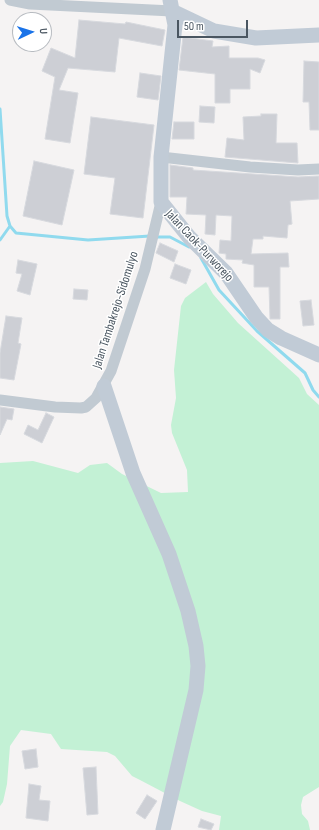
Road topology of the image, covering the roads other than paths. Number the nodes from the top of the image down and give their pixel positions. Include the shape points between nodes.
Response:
1 (10, 0) edge
2 (171, 5) edge
3 (319, 35) edge
4 (161, 157) junction
5 (319, 169) edge
6 (161, 202) junction
7 (319, 355) edge
8 (104, 386) junction
9 (0, 400) edge
10 (163, 830) edge

1 - 2 street via 30,4
2 - 3 street via 214,31 256,38
2 - 4 street, Jalan Caok-Purworejo via 175,25
4 - 5 street via 257,168
4 - 6 street, Jalan Caok-Purworejo
6 - 7 street, Jalan Caok-Purworejo via 189,237 226,273 268,330
6 - 8 street, Jalan Tambakrejo-Sidomulyo via 151,247 111,372
8 - 9 street, Jalan Tambakrejo-Sidomulyo via 91,404 81,408
8 - 10 street via 133,473 169,554 188,611 196,646 196,690

